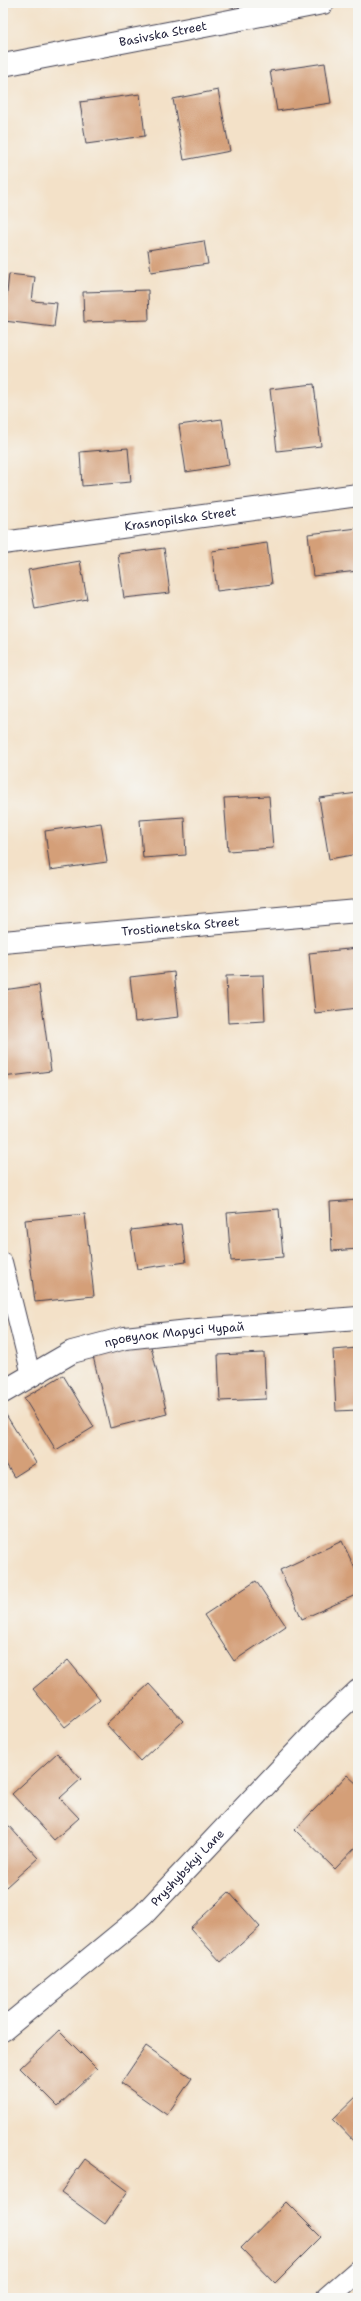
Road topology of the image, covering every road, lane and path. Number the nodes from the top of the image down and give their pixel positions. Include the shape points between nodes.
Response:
1 (323, 3) edge
2 (3, 65) edge
3 (358, 495) edge
4 (3, 543) edge
5 (358, 911) edge
6 (3, 942) edge
7 (3, 1262) edge
8 (358, 1318) edge
9 (31, 1375) junction
10 (3, 1392) edge
11 (358, 1692) edge
12 (3, 2030) edge
13 (358, 2271) edge
14 (327, 2298) edge

1 - 2 street, Basivska Street
3 - 4 street, Krasnopilska Street
5 - 6 street, Trostianetska Street
7 - 9 lane
8 - 9 street, провулок Марусі Чурай via 125,1338 72,1352
9 - 10 street, провулок Марусі Чурай
11 - 12 street, Pryshybskyi Lane via 324,1723 143,1915
13 - 14 street

